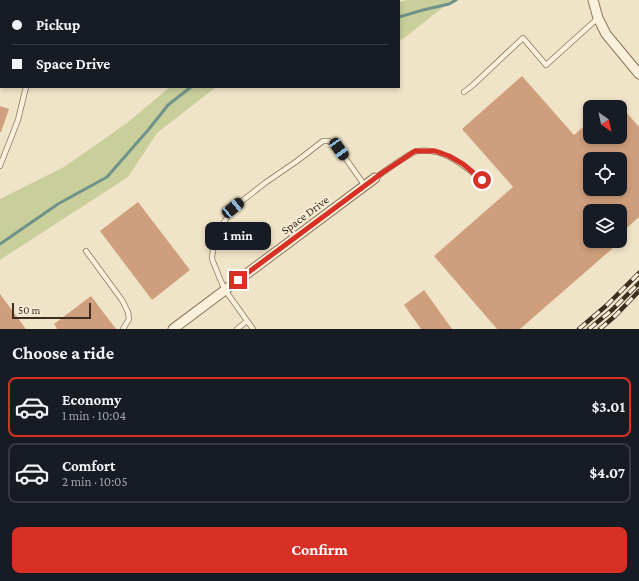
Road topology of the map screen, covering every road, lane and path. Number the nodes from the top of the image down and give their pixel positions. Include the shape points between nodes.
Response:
1 (593, 0) edge
2 (598, 18) junction
3 (639, 74) edge
4 (26, 88) edge
5 (464, 92) dead end
6 (0, 166) edge
7 (376, 178) joint
8 (482, 180) dead end
9 (365, 186) junction
10 (86, 251) dead end
11 (225, 290) junction
12 (247, 321) junction
13 (123, 329) edge
14 (173, 329) edge
15 (237, 329) edge
16 (253, 329) edge

1 - 2 street
2 - 3 street via 606,34
2 - 5 lane via 546,65 523,38
4 - 6 lane via 18,120
7 - 8 lane via 415,151 435,151 463,164
7 - 9 street, Space Drive
9 - 11 street, Space Drive
9 - 11 lane via 339,149 329,141 323,141 264,183 233,208 214,238 212,259
10 - 13 lane via 128,312 129,319
11 - 12 lane
11 - 14 street, Space Drive
12 - 15 lane
12 - 16 lane

